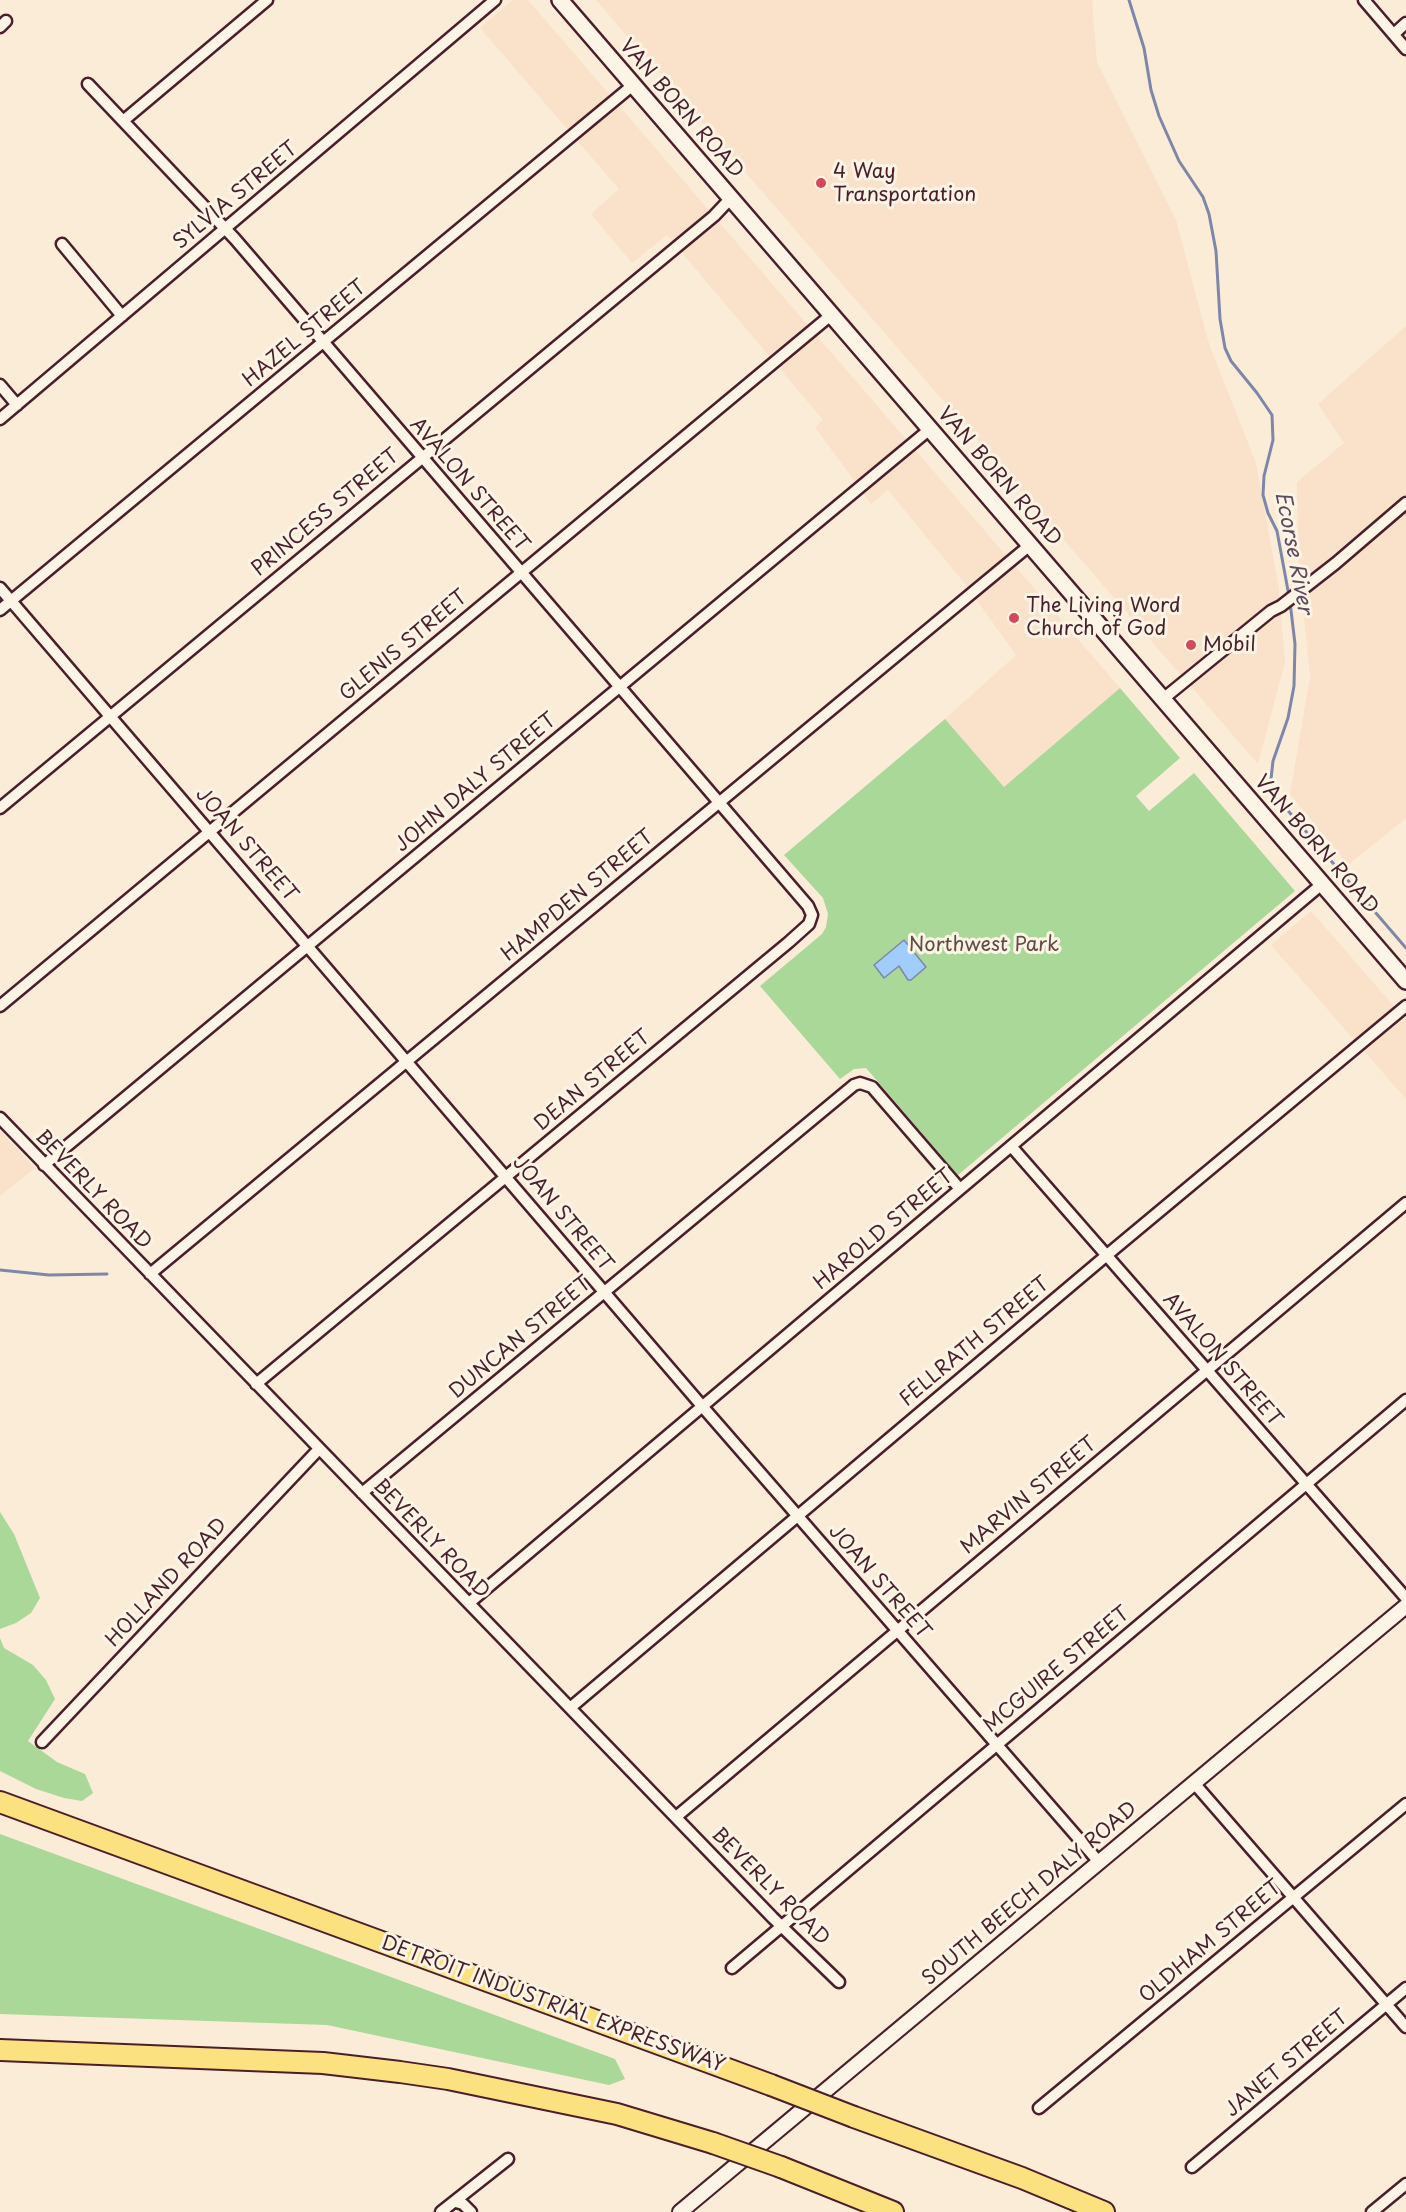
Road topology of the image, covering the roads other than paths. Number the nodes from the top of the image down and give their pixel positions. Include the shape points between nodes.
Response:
1 (267, 0) edge
2 (495, 0) edge
3 (560, 0) edge
4 (1364, 0) edge
5 (1406, 23) edge
6 (1394, 34) junction
7 (1406, 49) edge
8 (88, 84) dead end
9 (633, 85) junction
10 (123, 121) junction
11 (731, 198) junction
12 (225, 229) junction
13 (62, 244) dead end
14 (831, 315) junction
15 (122, 316) junction
16 (323, 342) junction
17 (0, 385) edge
18 (17, 405) junction
19 (0, 419) edge
20 (930, 429) junction
21 (422, 457) junction
22 (1406, 503) edge
23 (1030, 545) junction
24 (521, 572) junction
25 (0, 588) edge
26 (11, 601) junction
27 (0, 610) edge
28 (620, 687) junction
29 (1163, 699) junction
30 (110, 716) junction
31 (719, 802) junction
32 (0, 808) edge
33 (209, 830) junction
34 (1322, 884) junction
35 (811, 918) joint
36 (309, 945) junction
37 (1406, 981) edge
38 (0, 1006) edge
39 (1406, 1006) edge
40 (408, 1062) junction
41 (0, 1118) edge
42 (1011, 1146) junction
43 (44, 1165) junction
44 (506, 1176) junction
45 (960, 1189) junction
46 (1406, 1203) edge
47 (1107, 1254) junction
48 (150, 1274) junction
49 (604, 1292) junction
50 (1207, 1369) junction
51 (256, 1384) junction
52 (1406, 1400) edge
53 (702, 1406) junction
54 (319, 1449) junction
55 (1306, 1484) junction
56 (362, 1493) junction
57 (798, 1516) junction
58 (1406, 1598) edge
59 (469, 1603) junction
60 (1406, 1606) edge
61 (898, 1631) junction
62 (570, 1708) junction
63 (42, 1742) dead end
64 (997, 1744) junction
65 (1194, 1783) junction
66 (0, 1802) edge
67 (1406, 1804) edge
68 (676, 1817) junction
69 (1099, 1862) junction
70 (1293, 1897) junction
71 (782, 1928) junction
72 (732, 1968) dead end
73 (839, 1982) dead end
74 (1406, 1988) edge
75 (1386, 2005) junction
76 (1406, 2027) edge
77 (0, 2050) edge
78 (1039, 2108) dead end
79 (508, 2159) dead end
80 (1192, 2168) dead end
81 (1406, 2184) edge
82 (456, 2202) junction
83 (441, 2212) edge
84 (471, 2212) edge
85 (680, 2212) edge
86 (892, 2212) edge
87 (1104, 2212) edge
88 (1372, 2212) edge

1 - 10 street
2 - 12 street, SYLVIA STREET
3 - 9 main road, VAN BORN ROAD
4 - 6 street
5 - 6 street
6 - 7 street
8 - 10 street, AVALON STREET
9 - 11 main road, VAN BORN ROAD
9 - 16 street, HAZEL STREET
10 - 12 street, AVALON STREET
11 - 14 main road, VAN BORN ROAD
11 - 21 street, PRINCESS STREET
12 - 15 street, SYLVIA STREET
12 - 16 street, AVALON STREET
13 - 15 street
14 - 20 main road, VAN BORN ROAD
14 - 24 street, GLENIS STREET
15 - 18 street, SYLVIA STREET
16 - 21 street, AVALON STREET
16 - 26 street, HAZEL STREET
17 - 18 street
18 - 19 street, SYLVIA STREET
20 - 23 main road, VAN BORN ROAD
20 - 28 street, JOHN DALY STREET
21 - 24 street, AVALON STREET
21 - 30 street, PRINCESS STREET
22 - 29 street
23 - 29 main road, VAN BORN ROAD
23 - 31 street, HAMPDEN STREET
24 - 28 street, AVALON STREET
24 - 33 street, GLENIS STREET
25 - 26 street, JOAN STREET
26 - 27 street, HAZEL STREET
26 - 30 street, JOAN STREET
28 - 31 street, AVALON STREET
28 - 36 street, JOHN DALY STREET
29 - 34 main road, VAN BORN ROAD
30 - 32 street, PRINCESS STREET
30 - 33 street, JOAN STREET
31 - 35 street, AVALON STREET via 808,906
31 - 40 street, HAMPDEN STREET
33 - 36 street, JOAN STREET
33 - 38 street, GLENIS STREET
34 - 37 main road, VAN BORN ROAD
34 - 42 street, HAROLD STREET
35 - 44 street, DEAN STREET via 789,942
36 - 40 street, JOAN STREET
36 - 43 street, JOHN DALY STREET
39 - 47 street, FELLRATH STREET
40 - 44 street, JOAN STREET
40 - 48 street, HAMPDEN STREET
41 - 43 street, BEVERLY ROAD
42 - 45 street, HAROLD STREET
42 - 47 street, AVALON STREET
43 - 48 street, BEVERLY ROAD
44 - 49 street, JOAN STREET
44 - 51 street, DEAN STREET
45 - 49 street, DUNCAN STREET via 872,1087 860,1083
45 - 53 street, HAROLD STREET
46 - 50 street, MARVIN STREET
47 - 50 street, AVALON STREET
47 - 57 street, FELLRATH STREET
48 - 51 street, BEVERLY ROAD
49 - 53 street, JOAN STREET
49 - 56 street, DUNCAN STREET
50 - 55 street, AVALON STREET
50 - 61 street, MARVIN STREET
51 - 54 street, BEVERLY ROAD
52 - 55 street, MCGUIRE STREET
53 - 57 street, JOAN STREET
53 - 59 street, HAROLD STREET
54 - 56 street, BEVERLY ROAD
54 - 63 street, HOLLAND ROAD
55 - 58 street, AVALON STREET
55 - 64 street, MCGUIRE STREET
56 - 59 street, BEVERLY ROAD
57 - 61 street, JOAN STREET
57 - 62 street, FELLRATH STREET
59 - 62 street, BEVERLY ROAD
60 - 65 street, SOUTH BEECH DALY ROAD
61 - 64 street, JOAN STREET
61 - 68 street, MARVIN STREET
62 - 68 street, BEVERLY ROAD
64 - 69 street, JOAN STREET
64 - 71 street, MCGUIRE STREET
65 - 69 street, SOUTH BEECH DALY ROAD
65 - 70 street
66 - 87 highway, DETROIT INDUSTRIAL EXPRESSWAY, bridge via 1022,2178
67 - 70 street, OLDHAM STREET
68 - 71 street, BEVERLY ROAD
69 - 85 street, SOUTH BEECH DALY ROAD
70 - 75 street
70 - 78 street, OLDHAM STREET
71 - 72 street, MCGUIRE STREET
71 - 73 street, BEVERLY ROAD
74 - 75 street, JANET STREET
75 - 76 street
75 - 80 street, JANET STREET
77 - 86 highway, bridge via 323,2063 448,2079 617,2114 781,2167
79 - 82 street
81 - 88 street
82 - 83 street
82 - 84 street

